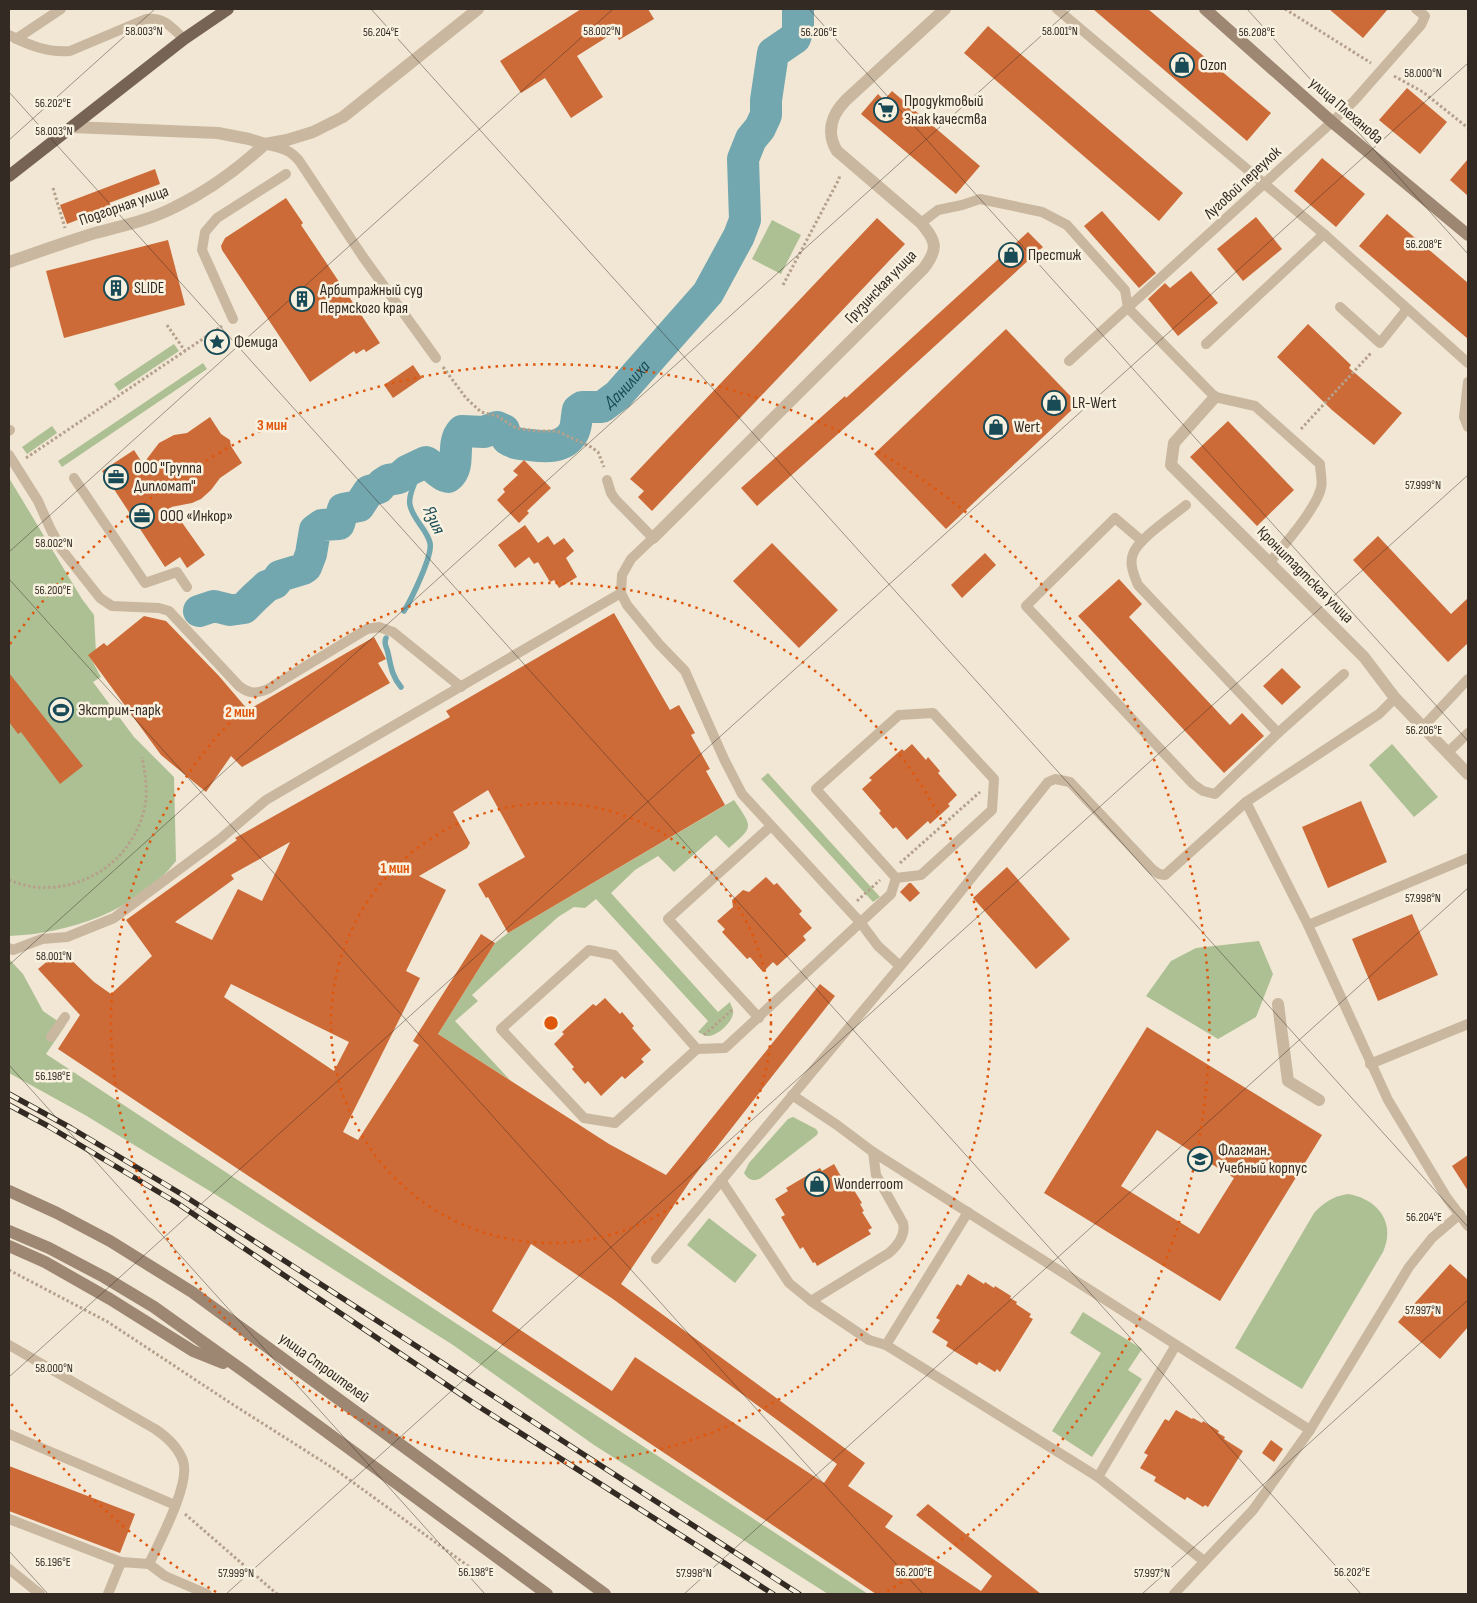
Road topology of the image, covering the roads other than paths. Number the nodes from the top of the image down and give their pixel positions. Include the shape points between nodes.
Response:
1 (61, 9) edge
2 (228, 9) edge
3 (478, 9) edge
4 (946, 9) edge
5 (1057, 9) edge
6 (1205, 9) edge
7 (1217, 9) edge
8 (1421, 12) edge
9 (12, 37) edge
10 (184, 39) junction
11 (1272, 68) junction
12 (1332, 122) junction
13 (72, 127) junction
14 (265, 144) junction
15 (286, 174) dead end
16 (9, 176) edge
17 (1265, 184) junction
18 (921, 223) junction
19 (1324, 234) junction
20 (1468, 235) edge
21 (9, 262) edge
22 (1340, 307) dead end
23 (1128, 308) junction
24 (1407, 308) junction
25 (232, 319) road end
26 (1206, 344) dead end
27 (436, 358) dead end
28 (1069, 361) dead end
29 (1468, 363) edge
30 (1468, 386) edge
31 (1215, 397) junction
32 (1468, 427) edge
33 (9, 455) edge
34 (74, 478) dead end
35 (607, 480) road end
36 (1186, 505) dead end
37 (653, 538) junction
38 (1142, 541) junction
39 (1270, 562) junction
40 (187, 587) dead end
41 (621, 593) junction
42 (1344, 674) dead end
43 (1468, 679) edge
44 (460, 687) junction
45 (1395, 698) junction
46 (1423, 727) junction
47 (1278, 733) junction
48 (1468, 733) edge
49 (1448, 752) junction
50 (1468, 774) edge
51 (1246, 802) junction
52 (771, 826) junction
53 (1468, 858) edge
54 (893, 875) junction
55 (860, 922) junction
56 (1308, 925) junction
57 (9, 948) edge
58 (900, 966) junction
59 (1278, 1004) dead end
60 (65, 1017) dead end
61 (759, 1018) junction
62 (1468, 1024) edge
63 (51, 1037) dead end
64 (695, 1046) junction
65 (1370, 1064) junction
66 (792, 1095) junction
67 (1319, 1100) dead end
68 (873, 1152) junction
69 (721, 1180) junction
70 (9, 1190) edge
71 (968, 1212) junction
72 (1460, 1214) junction
73 (1468, 1226) edge
74 (9, 1231) edge
75 (9, 1246) edge
76 (656, 1259) dead end
77 (811, 1301) junction
78 (1176, 1345) junction
79 (9, 1346) edge
80 (886, 1346) junction
81 (246, 1372) junction
82 (1310, 1430) junction
83 (9, 1434) edge
84 (1098, 1477) junction
85 (175, 1505) junction
86 (9, 1519) edge
87 (1204, 1561) junction
88 (120, 1562) junction
89 (149, 1564) junction
90 (9, 1569) edge
91 (40, 1594) edge
92 (108, 1594) edge
93 (207, 1594) edge
94 (547, 1594) edge
95 (605, 1594) edge
96 (1174, 1594) edge

1 - 9 lane
2 - 10 main road
3 - 14 street via 342,117 313,132 276,144
4 - 18 street, Грузинская улица via 838,108 833,118 831,136 842,156
5 - 17 lane
6 - 11 main road, улица Плеханова
7 - 11 main road
8 - 12 lane, Луговой переулок via 1421,25 1354,102
9 - 10 lane via 45,50 70,51 146,19 159,19
10 - 13 main road
11 - 12 main road, улица Плеханова
12 - 17 lane, Луговой переулок
12 - 20 main road, улица Плеханова
13 - 14 street via 218,133
13 - 16 main road
14 - 21 street, Подгорная улица via 229,175 176,207
14 - 27 lane via 284,148 297,157 363,258
15 - 25 lane via 217,218 205,232 202,250
17 - 19 lane
17 - 23 lane, Луговой переулок
18 - 23 lane via 938,210 980,199 1042,212 1074,232 1125,290
18 - 37 street, Грузинская улица via 935,242 935,249 924,268
19 - 24 lane
19 - 26 lane
22 - 24 lane via 1380,343
23 - 28 lane, Луговой переулок
23 - 31 lane
24 - 29 lane
30 - 32 lane via 1464,417
31 - 39 street, Кронштадтская улица via 1174,443 1171,465
31 - 39 lane via 1255,406 1320,464 1321,487 1310,510
33 - 44 lane via 38,501 56,541 100,598 112,606 169,611 248,692 254,694 268,689 367,629 379,627 399,636
34 - 40 lane via 145,583 177,572
35 - 37 lane via 615,499
36 - 38 lane
37 - 41 lane via 626,565
38 - 47 lane via 1133,554 1132,568 1138,585
38 - 47 lane via 1116,518 1026,606 1203,791 1215,794
39 - 45 street, Кронштадтская улица via 1364,657
41 - 44 lane
41 - 52 lane via 647,630 685,671 742,794
42 - 47 lane
43 - 46 lane
44 - 57 lane via 266,800 220,839 114,918 67,937 42,939 14,950
45 - 46 street, Кронштадтская улица
45 - 51 lane via 1379,714
46 - 49 street, Кронштадтская улица
48 - 49 lane
49 - 50 street, Кронштадтская улица
51 - 56 lane
51 - 58 lane via 1165,875 1154,870 1077,787 1055,779 1048,782
52 - 55 lane
52 - 61 lane via 668,919
53 - 56 lane
54 - 54 lane via 921,875 992,810 994,779 933,713 899,714 816,789
54 - 55 lane via 891,894
55 - 58 lane via 878,946
55 - 61 lane
56 - 65 lane
58 - 66 lane
59 - 67 street via 1288,1081
60 - 63 lane
61 - 64 lane via 725,1048
62 - 65 lane
64 - 64 lane via 615,1123 584,1118 501,1029 588,950 614,954
65 - 72 lane via 1442,1190
66 - 68 lane
66 - 69 lane
68 - 71 lane
68 - 77 lane via 874,1172 903,1223 903,1232 889,1254
69 - 76 lane
69 - 77 lane via 789,1283
70 - 95 main road, улица Строителей via 110,1241 192,1292
71 - 78 lane
71 - 80 lane
72 - 73 lane
72 - 82 lane via 1432,1238 1409,1267
74 - 81 main road via 49,1248 154,1307
75 - 81 main road via 45,1262 110,1299 193,1351
77 - 80 lane via 869,1340
78 - 82 lane
78 - 84 lane
79 - 85 lane via 165,1436 178,1451 185,1472
80 - 84 lane
81 - 94 main road
82 - 87 lane via 1254,1510
83 - 85 lane
84 - 87 lane
85 - 89 lane
86 - 88 lane
87 - 96 lane
88 - 89 lane
88 - 92 lane
89 - 93 lane via 165,1576
90 - 91 lane

